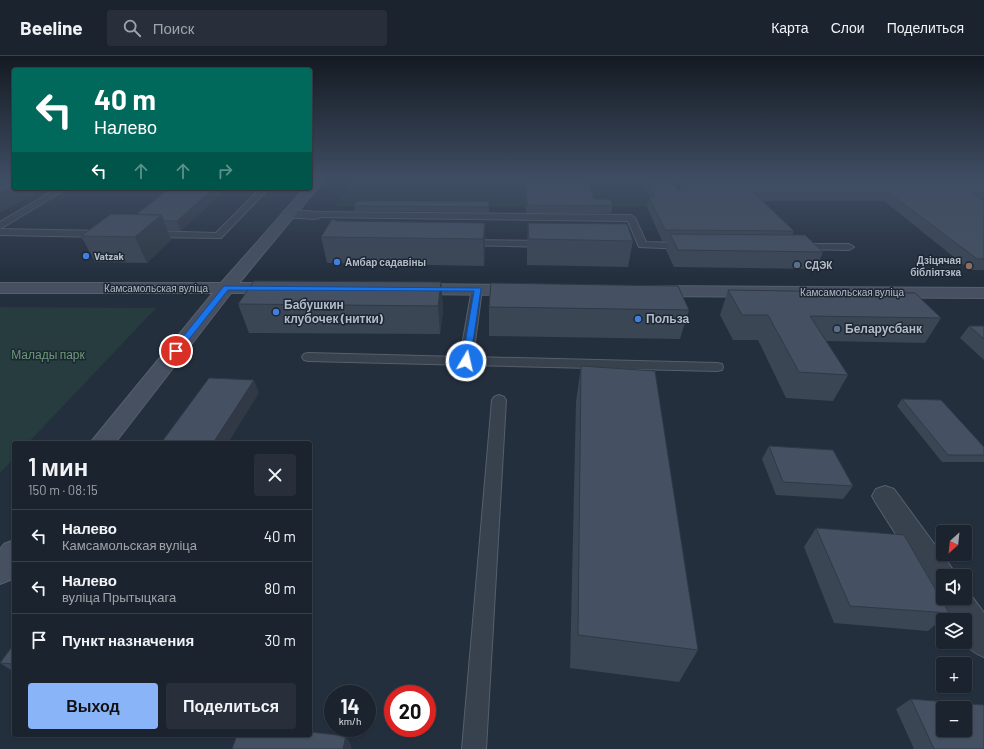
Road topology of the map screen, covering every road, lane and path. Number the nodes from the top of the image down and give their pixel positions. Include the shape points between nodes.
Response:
1 (25, 211) edge
2 (242, 211) edge
3 (291, 211) edge
4 (289, 214) junction
5 (314, 215) joint
6 (0, 226) edge
7 (0, 232) edge
8 (117, 234) edge
9 (140, 234) edge
10 (454, 243) edge
11 (556, 244) edge
12 (698, 246) edge
13 (786, 246) edge
14 (849, 247) dead end
15 (0, 288) edge
16 (226, 288) junction
17 (292, 288) edge
18 (393, 289) edge
19 (478, 289) junction
20 (540, 290) edge
21 (635, 290) edge
22 (983, 293) edge
23 (308, 357) dead end
24 (466, 361) junction
25 (717, 367) dead end
26 (499, 400) dead end
27 (104, 441) edge
28 (885, 496) dead end
29 (12, 556) edge
30 (0, 571) edge
31 (936, 571) edge
32 (960, 605) edge
33 (984, 640) edge
34 (474, 749) edge

1 - 6 lane
2 - 9 lane via 218,236
3 - 4 main road
4 - 5 street
4 - 16 main road
5 - 12 lane via 631,218 638,245
7 - 8 lane
10 - 11 lane
13 - 14 lane
15 - 16 main road, Камсамольская вуліца
16 - 17 main road, Камсамольская вуліца
16 - 27 main road
18 - 19 main road
19 - 20 main road
19 - 24 lane
21 - 22 main road, Камсамольская вуліца
23 - 24 lane
24 - 25 lane
26 - 34 lane
28 - 31 street
29 - 30 main road
32 - 33 street

